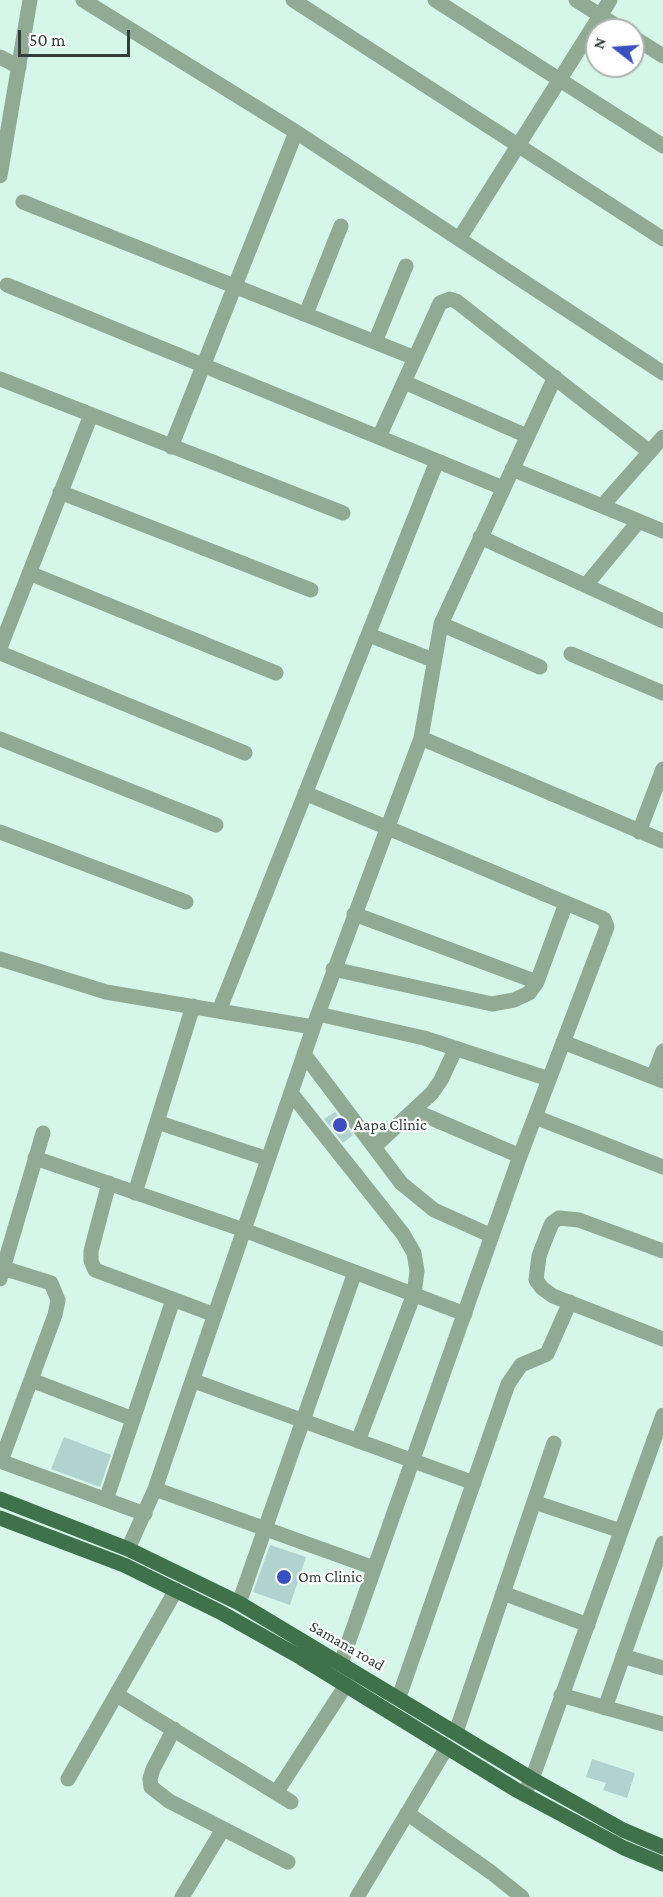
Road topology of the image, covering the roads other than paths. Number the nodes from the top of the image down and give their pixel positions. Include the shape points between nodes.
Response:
1 (30, 0) edge
2 (83, 0) edge
3 (293, 0) edge
4 (435, 0) edge
5 (576, 0) edge
6 (610, 0) edge
7 (600, 15) junction
8 (605, 18) edge
9 (645, 45) edge
10 (663, 56) edge
11 (0, 57) edge
12 (19, 67) junction
13 (560, 79) junction
14 (296, 132) junction
15 (518, 146) junction
16 (663, 146) edge
17 (2, 158) edge
18 (0, 176) edge
19 (23, 202) dead end
20 (341, 226) dead end
21 (459, 239) junction
22 (663, 239) edge
23 (406, 266) dead end
24 (7, 285) dead end
25 (236, 287) junction
26 (306, 314) junction
27 (375, 342) junction
28 (415, 358) junction
29 (205, 366) junction
30 (663, 373) edge
31 (555, 376) junction
32 (0, 379) edge
33 (405, 382) junction
34 (91, 415) junction
35 (527, 436) junction
36 (379, 437) junction
37 (663, 437) edge
38 (171, 447) junction
39 (650, 452) junction
40 (437, 460) junction
41 (512, 469) junction
42 (503, 488) junction
43 (60, 492) junction
44 (603, 505) junction
45 (343, 513) dead end
46 (639, 521) junction
47 (663, 531) edge
48 (480, 537) junction
49 (28, 573) junction
50 (586, 585) junction
51 (311, 590) dead end
52 (663, 621) edge
53 (441, 624) junction
54 (369, 635) junction
55 (0, 648) edge
56 (0, 653) edge
57 (572, 654) dead end
58 (433, 660) junction
59 (540, 667) dead end
60 (276, 673) dead end
61 (663, 693) edge
62 (421, 738) junction
63 (0, 739) edge
64 (245, 753) dead end
65 (663, 769) edge
66 (305, 793) junction
67 (216, 825) dead end
68 (388, 827) junction
69 (0, 832) edge
70 (639, 832) junction
71 (663, 841) edge
72 (186, 902) dead end
73 (566, 903) junction
74 (354, 914) junction
75 (0, 959) edge
76 (333, 969) junction
77 (537, 982) junction
78 (193, 1006) junction
79 (219, 1011) junction
80 (315, 1021) junction
81 (563, 1042) junction
82 (456, 1048) junction
83 (663, 1051) edge
84 (304, 1054) junction
85 (549, 1079) junction
86 (658, 1079) edge
87 (291, 1094) junction
88 (415, 1111) junction
89 (535, 1117) junction
90 (157, 1122) junction
91 (43, 1133) dead end
92 (374, 1147) junction
93 (520, 1156) junction
94 (35, 1158) junction
95 (268, 1160) junction
96 (663, 1167) edge
97 (109, 1183) junction
98 (135, 1192) junction
99 (244, 1230) junction
100 (492, 1236) junction
101 (663, 1251) edge
102 (2, 1267) edge
103 (355, 1272) junction
104 (414, 1294) junction
105 (173, 1300) junction
106 (570, 1302) junction
107 (465, 1314) junction
108 (215, 1315) junction
109 (663, 1340) edge
110 (31, 1380) junction
111 (194, 1381) junction
112 (663, 1415) edge
113 (133, 1419) junction
114 (303, 1421) junction
115 (358, 1441) junction
116 (554, 1443) dead end
117 (1, 1461) edge
118 (413, 1461) junction
119 (474, 1483) junction
120 (155, 1489) junction
121 (0, 1499) edge
122 (106, 1500) junction
123 (534, 1502) junction
124 (144, 1514) junction
125 (0, 1518) edge
126 (265, 1528) junction
127 (621, 1531) junction
128 (663, 1543) edge
129 (128, 1549) junction
130 (374, 1568) junction
131 (176, 1590) junction
132 (503, 1593) junction
133 (238, 1603) junction
134 (588, 1625) junction
135 (623, 1656) junction
136 (341, 1663) junction
137 (662, 1665) edge
138 (346, 1685) junction
139 (117, 1695) junction
140 (561, 1695) junction
141 (399, 1697) junction
142 (605, 1708) junction
143 (663, 1724) edge
144 (174, 1729) junction
145 (456, 1732) junction
146 (447, 1747) junction
147 (68, 1779) dead end
148 (532, 1779) junction
149 (276, 1793) junction
150 (524, 1794) junction
151 (291, 1802) dead end
152 (407, 1813) junction
153 (223, 1829) junction
154 (663, 1847) edge
155 (288, 1862) dead end
156 (663, 1864) edge
157 (182, 1897) edge
158 (357, 1897) edge
159 (522, 1897) edge

1 - 12 street
2 - 14 street
3 - 15 street
4 - 13 street
5 - 7 street
6 - 7 street
7 - 8 street
7 - 13 street
9 - 10 street
11 - 12 street
12 - 17 street
13 - 15 street
13 - 16 street
14 - 21 street
14 - 25 street
15 - 21 street
15 - 22 street
17 - 18 street
19 - 25 street
20 - 26 street
21 - 30 street
23 - 27 street
24 - 29 street
25 - 26 street
25 - 29 street
26 - 27 street
27 - 28 street
28 - 31 street via 440,303 450,299
28 - 33 street
29 - 36 street
29 - 38 street
31 - 35 street
31 - 39 street
32 - 34 street
33 - 35 street
33 - 36 street
34 - 38 street
34 - 43 street
35 - 41 street
36 - 40 street
37 - 39 street
38 - 45 street
39 - 44 street
40 - 42 street
40 - 54 street
41 - 42 street
41 - 44 street
42 - 48 street
43 - 49 street
43 - 51 street
44 - 46 street
46 - 47 street
46 - 50 street
48 - 50 street
48 - 53 street
49 - 55 street
49 - 60 street
50 - 52 street
53 - 58 street
53 - 59 street
54 - 58 street
54 - 66 street
56 - 64 street
57 - 61 street
58 - 62 street
62 - 68 street
62 - 70 street
63 - 67 street
65 - 70 street
66 - 68 street
66 - 79 street
68 - 73 street
68 - 74 street
69 - 72 street
70 - 71 street
73 - 77 street
73 - 81 street via 604,919 607,927
74 - 76 street
74 - 77 street
75 - 78 street via 106,992
76 - 77 street via 492,1004 529,993
76 - 80 street
78 - 79 street
78 - 90 street
79 - 80 street
80 - 82 street
80 - 84 street
81 - 85 street
81 - 86 street
82 - 85 street
82 - 88 street via 441,1080
83 - 86 street
84 - 87 street
84 - 92 street
85 - 89 street
87 - 95 street
87 - 104 street via 403,1234 416,1262
88 - 92 street
88 - 93 street
89 - 93 street
89 - 96 street
90 - 95 street
90 - 98 street
91 - 94 street
92 - 100 street via 416,1197 434,1210
93 - 100 street
94 - 97 street
94 - 102 street
95 - 99 street
97 - 98 street
97 - 105 street via 91,1251 95,1270
98 - 99 street
99 - 103 street
99 - 108 street
100 - 107 street
101 - 106 street via 579,1220 560,1218 546,1234 537,1280 542,1288
102 - 110 street via 51,1283 56,1290 55,1315
103 - 104 street
103 - 114 street
104 - 107 street
104 - 115 street
105 - 108 street
105 - 113 street
106 - 109 street
106 - 119 street via 547,1354 522,1365 508,1384
107 - 118 street
108 - 111 street
110 - 113 street
110 - 117 street
111 - 114 street
111 - 120 street
112 - 127 street
113 - 122 street
114 - 115 street
114 - 126 street
115 - 118 street
116 - 123 street
117 - 122 street
118 - 119 street
118 - 130 street
119 - 141 street
120 - 124 street
120 - 126 street
121 - 129 main road, Samana road
122 - 124 street
123 - 127 street
123 - 132 street
124 - 129 street
125 - 131 main road, Samana road via 124,1565
126 - 130 street
126 - 133 street
127 - 134 street
128 - 135 street
129 - 133 main road, Samana road
130 - 136 street
131 - 138 main road, Samana road
131 - 139 street
132 - 134 street
132 - 145 street
133 - 136 main road, Samana road
134 - 140 street
135 - 137 street
135 - 142 street
136 - 141 main road, Samana road
138 - 146 main road, Samana road
138 - 149 street
139 - 144 street
139 - 147 street
140 - 142 street
140 - 148 street
141 - 145 main road, Samana road
142 - 143 street
144 - 149 street
144 - 153 street via 153,1768 151,1787
145 - 148 main road, Samana road
146 - 150 main road, Samana road
146 - 152 street
148 - 150 street
148 - 154 main road, Samana road via 623,1830
149 - 151 street
150 - 156 main road, Samana road via 624,1848
152 - 158 street
152 - 159 street
153 - 155 street
153 - 157 street

